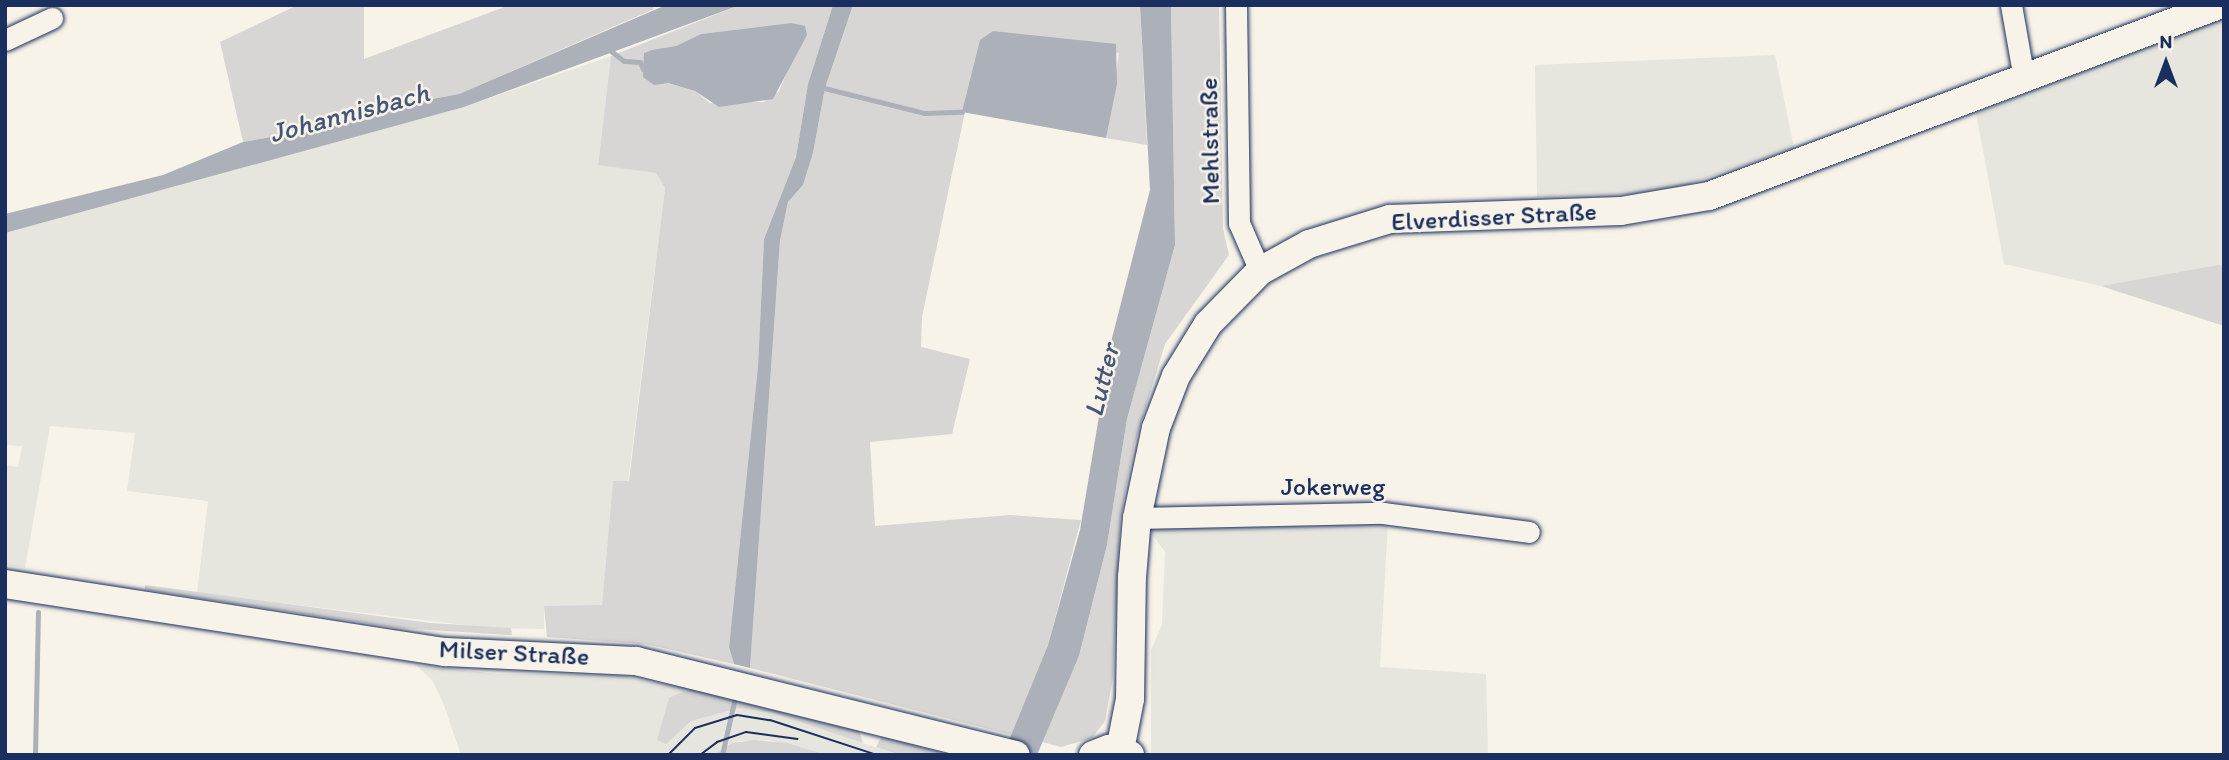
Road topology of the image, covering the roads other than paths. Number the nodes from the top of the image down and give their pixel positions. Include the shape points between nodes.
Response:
1 (1236, 5) edge
2 (2011, 5) edge
3 (2219, 5) edge
4 (52, 18) dead end
5 (5, 40) edge
6 (2024, 79) junction
7 (1260, 271) junction
8 (1138, 518) junction
9 (1529, 532) dead end
10 (5, 584) edge
11 (1114, 753) edge
12 (1016, 755) edge

1 - 7 street, Mehlstraße via 1239,223
2 - 6 street
3 - 6 street, Elverdisser Straße
4 - 5 street
6 - 7 street, Elverdisser Straße via 1709,196 1621,211 1390,219 1308,244
7 - 8 street, Elverdisser Straße via 1208,324 1176,376 1156,428
8 - 9 street, Jokerweg via 1383,513
8 - 11 street, Elverdisser Straße via 1130,699
10 - 12 street, Milser Straße via 444,652 610,658 714,678

